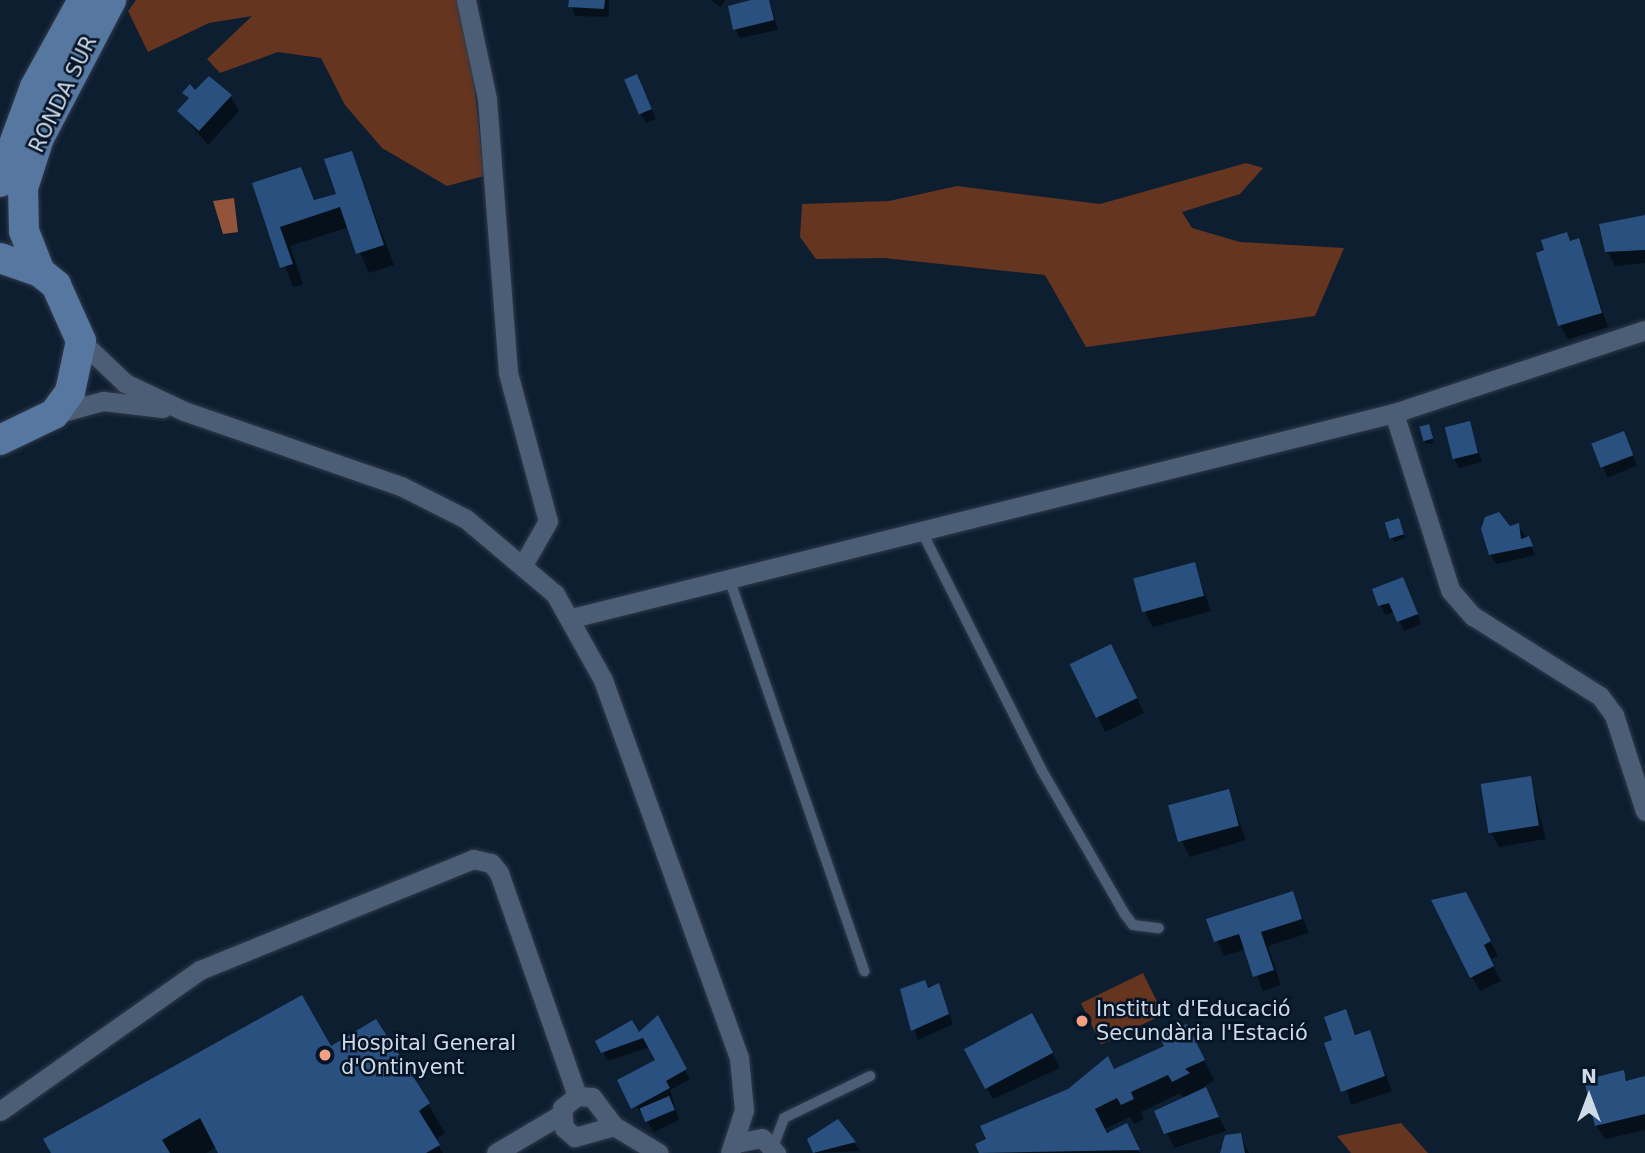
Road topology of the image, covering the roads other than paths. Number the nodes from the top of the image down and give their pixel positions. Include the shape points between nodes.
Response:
1 (83, 0) edge
2 (111, 0) edge
3 (466, 0) edge
4 (0, 182) edge
5 (0, 258) edge
6 (40, 272) junction
7 (1645, 330) edge
8 (81, 341) junction
9 (184, 411) junction
10 (1394, 413) junction
11 (54, 414) junction
12 (0, 440) edge
13 (920, 529) junction
14 (524, 563) junction
15 (729, 576) junction
16 (572, 618) junction
17 (1645, 811) edge
18 (1159, 929) dead end
19 (864, 971) dead end
20 (870, 1076) dead end
21 (577, 1096) junction
22 (0, 1111) edge
23 (564, 1123) junction
24 (600, 1135) edge
25 (735, 1147) edge
26 (774, 1150) edge
27 (496, 1153) edge
28 (659, 1153) edge

1 - 4 main road, RONDA SUR via 35,87
2 - 6 main road, RONDA SUR via 39,138 23,188 24,230
3 - 14 street via 486,86 508,373 548,521
5 - 6 main road
6 - 8 main road via 68,302
7 - 10 street
8 - 9 street via 125,383
8 - 11 main road via 70,393
9 - 11 street via 118,401
9 - 14 street via 401,486 466,519
10 - 13 street
10 - 17 street via 1450,590 1473,616 1600,696 1614,715
11 - 12 main road
13 - 15 street
13 - 18 lane via 1041,769 1118,903 1133,925
14 - 16 street
15 - 16 street
15 - 19 lane
16 - 25 street via 607,690 739,1058 744,1110
20 - 26 lane via 785,1118
21 - 22 street via 499,873 491,863 473,859 200,970
21 - 23 street
21 - 24 street via 598,1101
23 - 24 street
23 - 27 street via 540,1126
24 - 28 street
25 - 26 street

